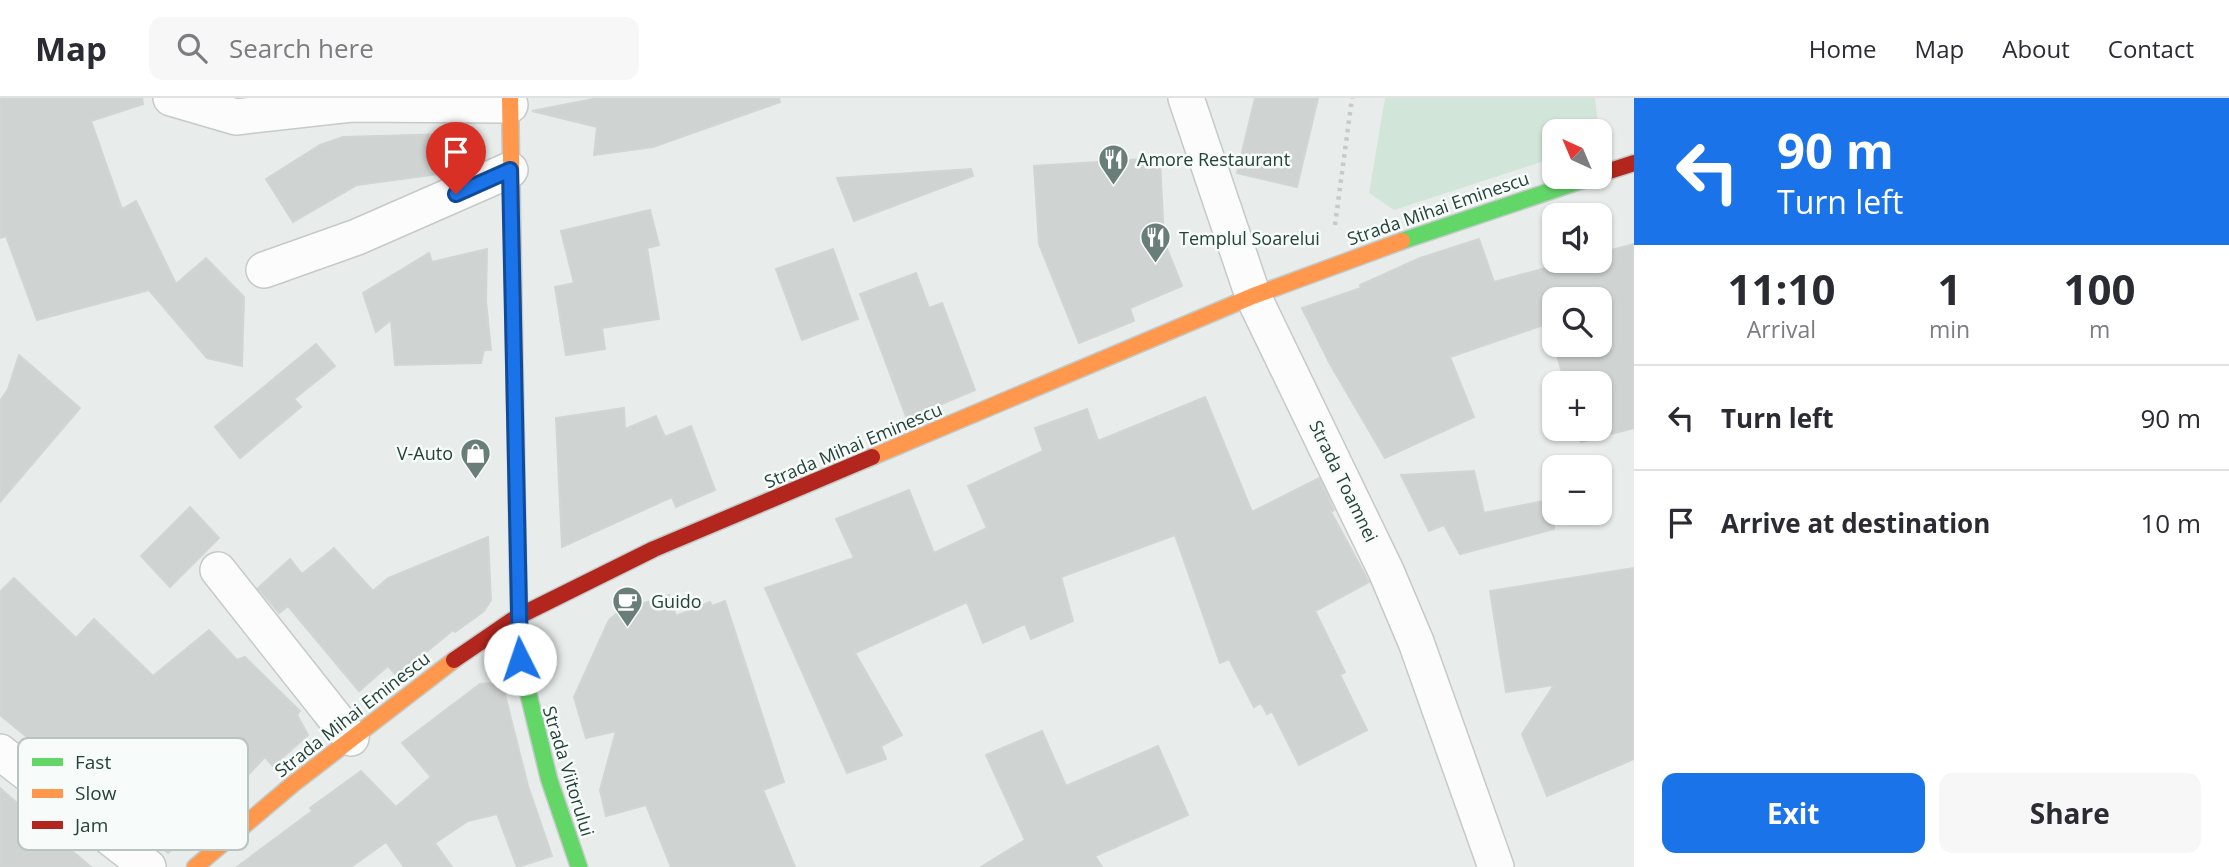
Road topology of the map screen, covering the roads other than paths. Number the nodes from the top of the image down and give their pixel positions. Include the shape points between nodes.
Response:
1 (171, 98) edge
2 (1186, 98) edge
3 (510, 101) edge
4 (1634, 163) edge
5 (510, 170) junction
6 (1612, 170) edge
7 (1556, 189) edge
8 (264, 270) dead end
9 (1253, 296) junction
10 (218, 570) dead end
11 (517, 617) junction
12 (351, 738) junction
13 (0, 752) edge
14 (18, 766) edge
15 (248, 823) edge
16 (126, 850) edge
17 (216, 850) edge
18 (148, 867) edge
19 (195, 867) edge
20 (579, 867) edge
21 (1496, 867) edge

1 - 3 street via 236,117 351,104
2 - 9 street, Strada Toamnei
3 - 5 main road, Strada Viitorului
4 - 6 main road
5 - 8 street via 357,237
5 - 11 main road, Strada Viitorului
7 - 9 main road, Strada Mihai Eminescu
9 - 11 main road, Strada Mihai Eminescu via 654,549
9 - 21 street, Strada Toamnei via 1386,571
10 - 12 street
11 - 12 main road, Strada Mihai Eminescu
11 - 20 main road, Strada Viitorului via 528,699
12 - 15 main road, Strada Mihai Eminescu
13 - 14 street
16 - 18 street
17 - 19 main road, Strada Mihai Eminescu

